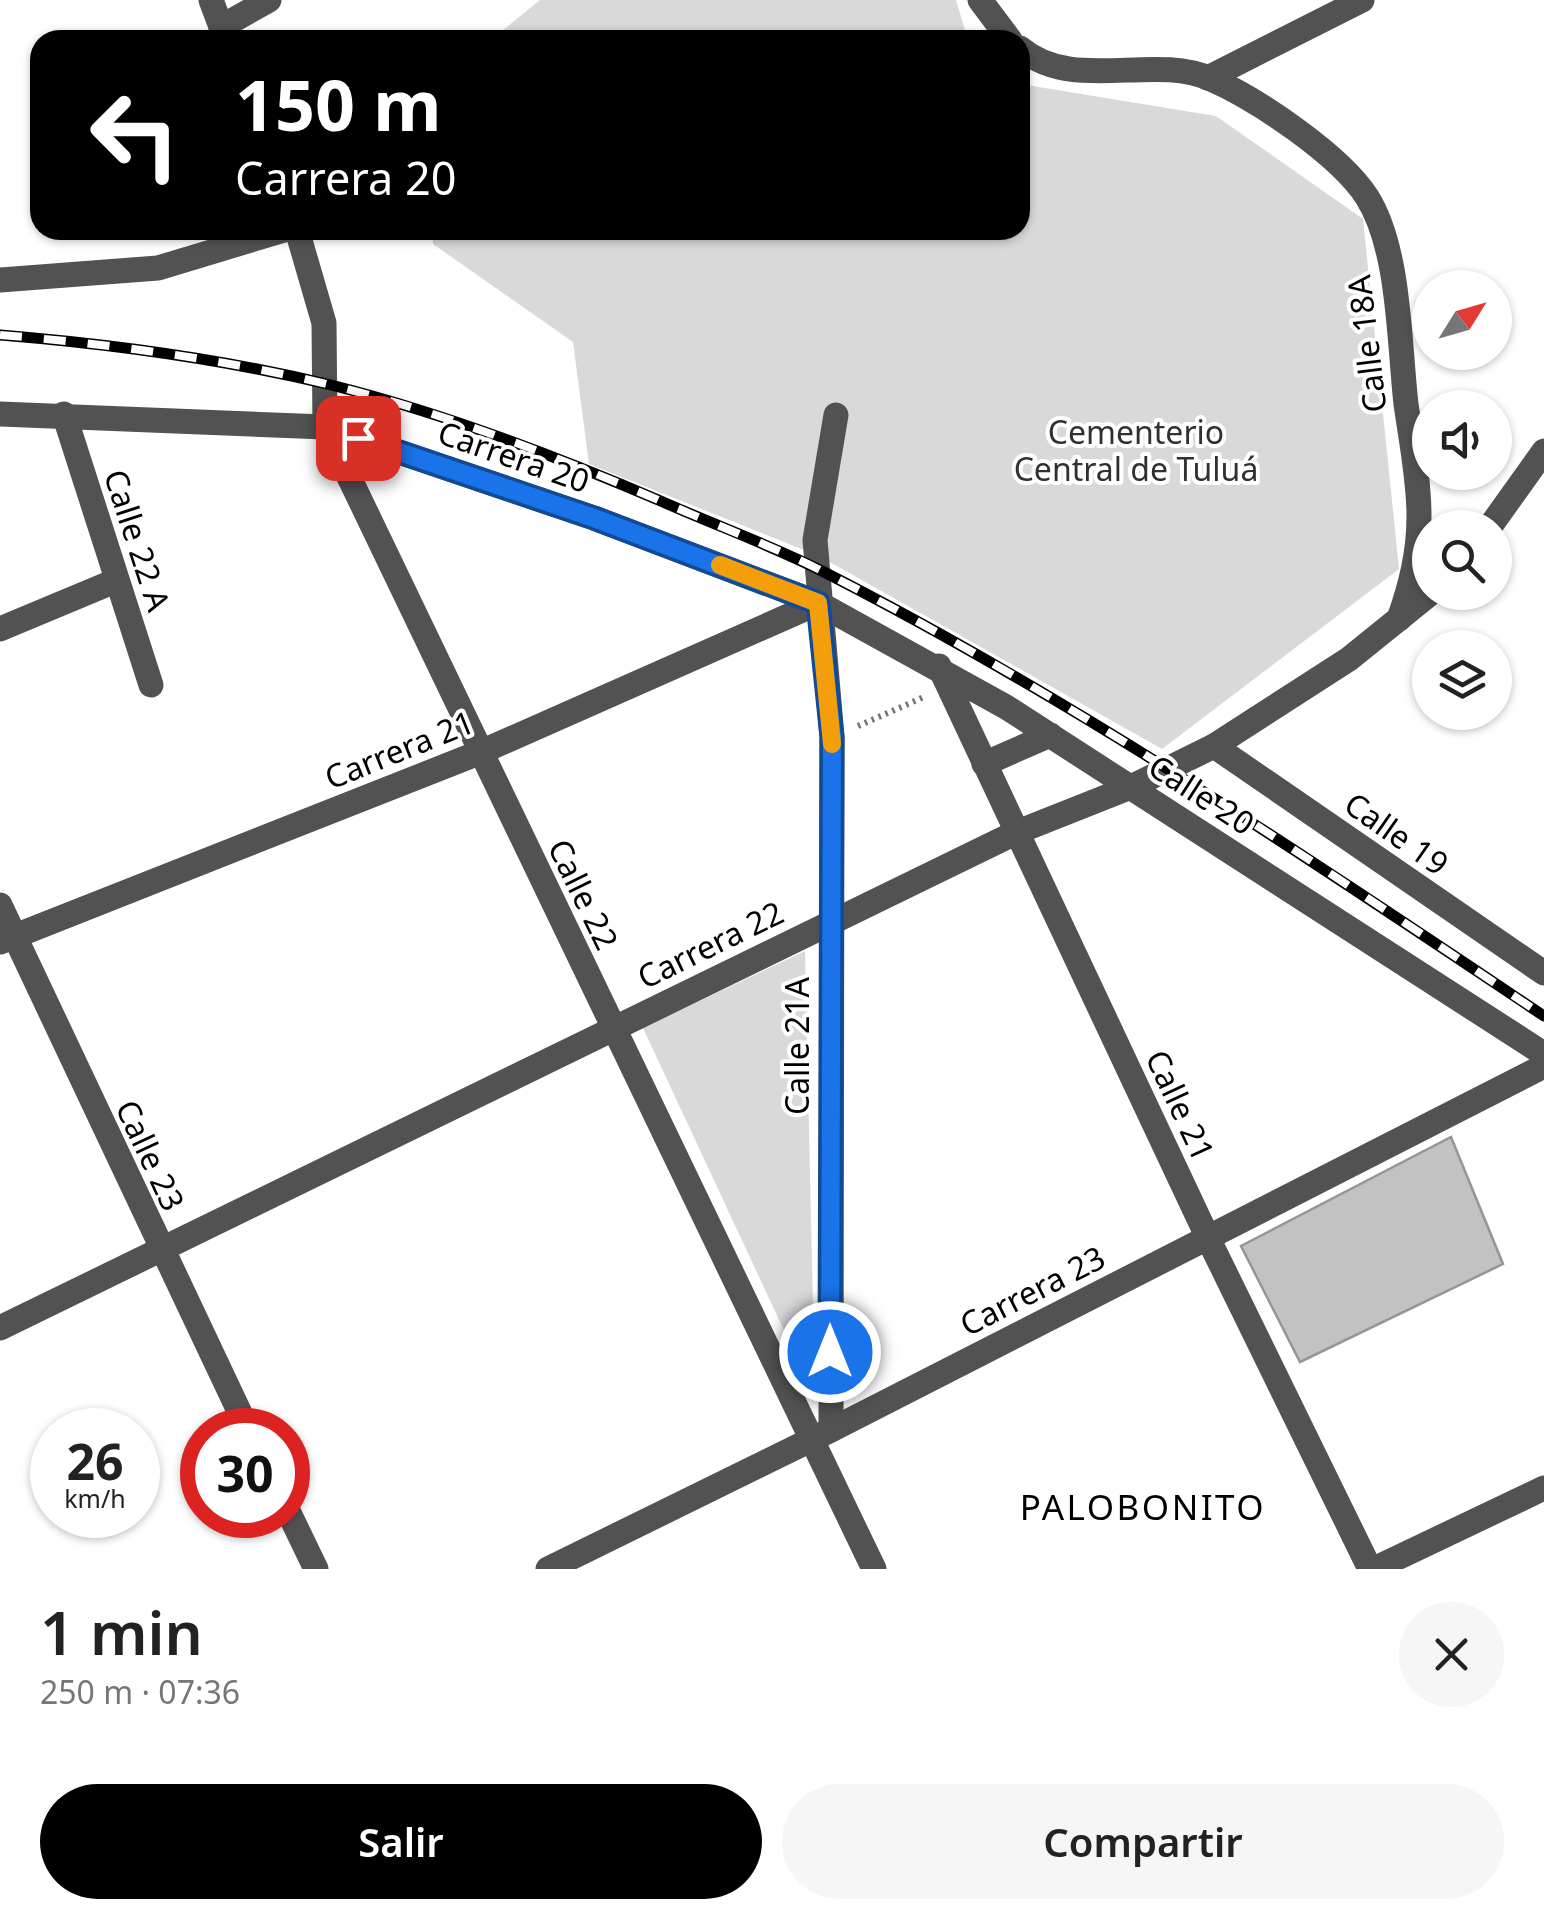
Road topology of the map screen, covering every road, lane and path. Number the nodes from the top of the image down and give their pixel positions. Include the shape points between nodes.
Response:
1 (211, 0) edge
2 (269, 0) edge
3 (980, 0) edge
4 (1362, 0) edge
5 (222, 30) edge
6 (227, 30) edge
7 (1004, 30) edge
8 (1030, 52) edge
9 (1208, 78) junction
10 (251, 240) edge
11 (301, 240) edge
12 (0, 280) edge
13 (0, 414) edge
14 (64, 414) junction
15 (836, 414) dead end
16 (325, 426) junction
17 (1544, 451) edge
18 (1501, 510) edge
19 (116, 581) junction
20 (818, 603) junction
21 (1413, 610) edge
22 (1398, 624) junction
23 (0, 629) edge
24 (944, 677) junction
25 (150, 685) dead end
26 (1050, 735) junction
27 (832, 737) junction
28 (1214, 746) junction
29 (480, 752) junction
30 (984, 764) junction
31 (1131, 787) junction
32 (1016, 833) junction
33 (0, 906) edge
34 (828, 924) junction
35 (7, 939) edge
36 (1544, 973) edge
37 (612, 1027) junction
38 (1544, 1054) edge
39 (1544, 1066) edge
40 (1207, 1236) junction
41 (159, 1250) junction
42 (0, 1328) edge
43 (237, 1408) edge
44 (821, 1435) junction
45 (1544, 1488) edge
46 (301, 1538) edge
47 (316, 1569) edge
48 (548, 1569) edge
49 (874, 1569) edge
50 (1372, 1569) edge

1 - 5 street
2 - 6 street
3 - 7 street
4 - 9 street
8 - 9 street via 1081,70
9 - 22 street, Calle 18A via 1345,171 1380,223 1419,515 1416,572
10 - 12 street via 158,268
11 - 16 street, Calle 22 via 324,323
13 - 14 street, Carrera 20
14 - 16 street, Carrera 20
14 - 19 street, Calle 22 A
15 - 20 street, Calle 21A via 815,540
16 - 20 street, Carrera 20
16 - 29 street, Calle 22
17 - 18 street
19 - 23 street
19 - 25 street, Calle 22 A
20 - 24 street, Calle 20
20 - 27 street, Calle 21A
20 - 29 street, Carrera 21
21 - 22 street, Carrera 22
22 - 28 street, Carrera 22
24 - 26 street, Calle 20
24 - 27 path
24 - 30 street, Calle 21
26 - 30 street
26 - 31 street, Calle 20
27 - 34 street, Calle 21A
28 - 31 street, Carrera 22
28 - 36 street, Calle 19
29 - 35 street, Carrera 21
29 - 37 street, Calle 22
30 - 32 street, Calle 21
31 - 32 street, Carrera 22
31 - 38 street, Calle 20
32 - 34 street, Carrera 22
32 - 40 street, Calle 21
33 - 35 street, Calle 23
34 - 37 street, Carrera 22
34 - 44 street, Calle 21A
35 - 41 street, Calle 23
37 - 41 street, Carrera 22
37 - 44 street, Calle 22
39 - 40 street, Carrera 23
40 - 44 street, Carrera 23
40 - 50 street, Calle 21
41 - 42 street, Carrera 22
41 - 43 street, Calle 23
44 - 48 street, Carrera 23
44 - 49 street, Calle 22
45 - 50 street
46 - 47 street

